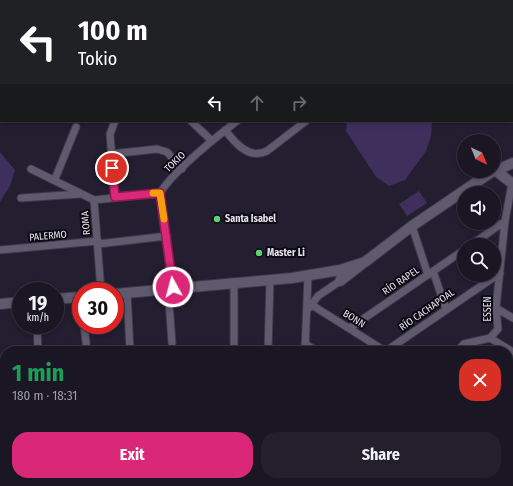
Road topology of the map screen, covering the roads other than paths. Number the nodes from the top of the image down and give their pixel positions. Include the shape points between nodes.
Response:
1 (115, 122) edge
2 (193, 122) edge
3 (236, 122) edge
4 (305, 122) edge
5 (76, 127) dead end
6 (225, 130) junction
7 (212, 141) junction
8 (111, 154) junction
9 (513, 164) edge
10 (501, 168) edge
11 (31, 169) dead end
12 (182, 169) junction
13 (501, 176) edge
14 (484, 178) edge
15 (55, 179) junction
16 (512, 183) edge
17 (160, 193) junction
18 (80, 194) junction
19 (115, 197) junction
20 (21, 198) dead end
21 (94, 200) junction
22 (505, 221) junction
23 (412, 226) junction
24 (167, 236) junction
25 (481, 238) edge
26 (98, 243) junction
27 (0, 250) edge
28 (457, 255) edge
29 (365, 262) junction
30 (501, 263) edge
31 (340, 270) junction
32 (430, 273) junction
33 (308, 276) junction
34 (270, 280) junction
35 (340, 281) junction
36 (100, 282) edge
37 (486, 282) edge
38 (499, 282) edge
39 (234, 283) junction
40 (171, 287) junction
41 (308, 289) junction
42 (124, 292) edge
43 (127, 292) junction
44 (318, 296) junction
45 (12, 303) edge
46 (309, 303) junction
47 (0, 304) edge
48 (446, 308) junction
49 (496, 308) junction
50 (513, 318) edge
51 (350, 328) junction
52 (37, 334) edge
53 (85, 334) edge
54 (490, 338) junction
55 (172, 343) dead end
56 (38, 346) edge
57 (86, 346) edge
58 (130, 346) edge
59 (234, 346) edge
60 (268, 346) edge
61 (305, 346) edge
62 (377, 346) edge
63 (392, 346) edge
64 (462, 346) edge
65 (503, 346) edge

1 - 8 street via 110,134
2 - 7 street
3 - 6 street, TOKIO
4 - 6 street via 261,154 241,148
5 - 15 street
6 - 7 street, TOKIO
7 - 12 street, TOKIO
8 - 12 street via 157,149 167,152
8 - 19 street
9 - 10 main road
11 - 15 street, ROMA
12 - 17 street, TOKIO
13 - 16 main road
14 - 23 main road
15 - 18 street, ROMA
16 - 22 street, ESSEN
17 - 19 street
17 - 24 street
18 - 20 street
18 - 21 street, ROMA
19 - 21 street
21 - 26 street, ROMA
22 - 25 street
22 - 30 street, ESSEN
23 - 29 main road
23 - 32 street
24 - 26 street, PALERMO
24 - 40 street
26 - 27 street, PALERMO
26 - 36 street, ROMA
28 - 32 street, RÍO RAPEL
29 - 31 main road
29 - 35 main road
31 - 33 main road
31 - 35 street
32 - 48 street
32 - 51 street, RÍO RAPEL
33 - 34 main road
33 - 41 street
34 - 39 main road
34 - 60 street
35 - 44 street
37 - 48 street, RÍO CACHAPOAL
38 - 49 street, ESSEN
39 - 40 main road
39 - 59 street
40 - 43 main road
40 - 55 street
41 - 44 street
41 - 46 street
42 - 43 main road
43 - 58 street
44 - 46 street
45 - 47 main road
46 - 51 street, BONN
46 - 61 street
48 - 63 street, RÍO CACHAPOAL
49 - 50 street
49 - 54 street, ESSEN via 498,329
51 - 62 street, BONN
52 - 56 street
53 - 57 street
54 - 64 street
54 - 65 street

